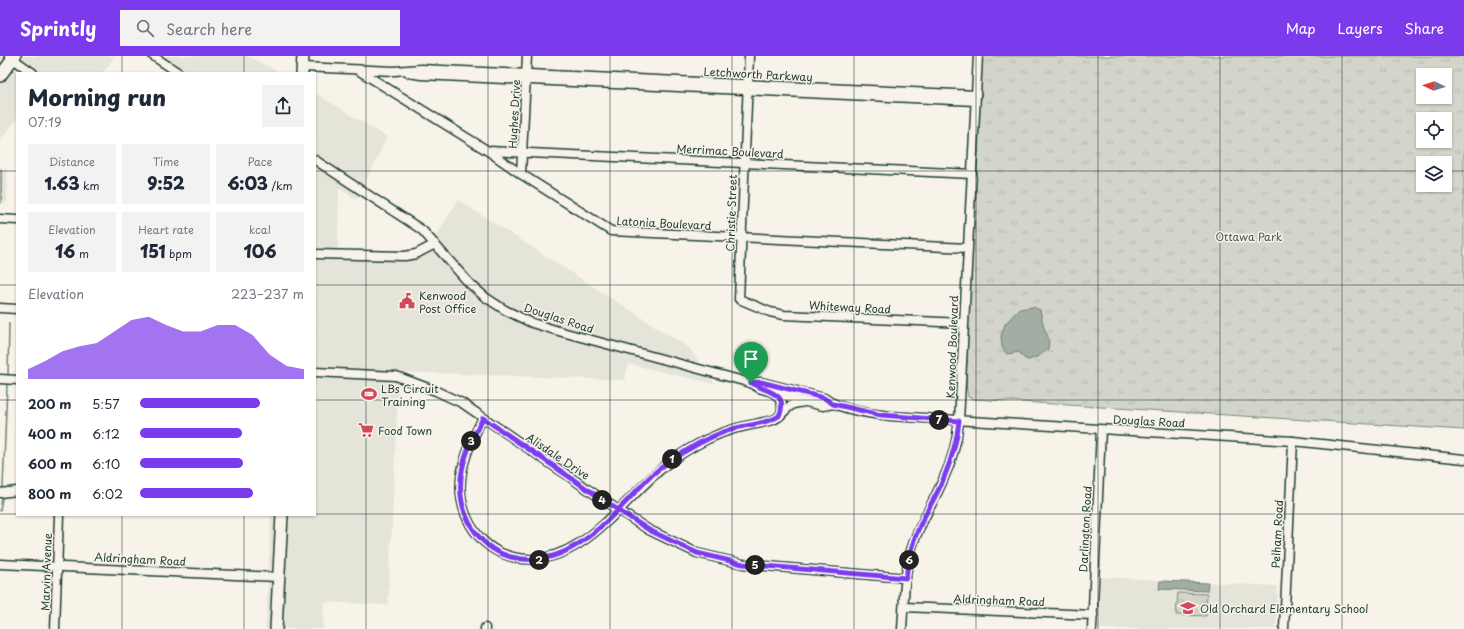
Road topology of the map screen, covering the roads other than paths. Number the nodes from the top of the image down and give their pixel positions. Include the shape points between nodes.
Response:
1 (153, 56) edge
2 (528, 56) edge
3 (749, 56) edge
4 (978, 56) edge
5 (12, 57) edge
6 (302, 65) edge
7 (358, 69) junction
8 (32, 72) edge
9 (177, 72) edge
10 (0, 76) edge
11 (526, 77) junction
12 (748, 87) junction
13 (976, 98) junction
14 (488, 151) junction
15 (523, 153) junction
16 (316, 161) edge
17 (744, 163) junction
18 (521, 174) junction
19 (972, 174) junction
20 (0, 219) edge
21 (16, 220) edge
22 (741, 238) junction
23 (435, 244) junction
24 (967, 248) junction
25 (316, 254) edge
26 (739, 299) joint
27 (0, 308) edge
28 (16, 309) edge
29 (964, 323) junction
30 (316, 372) edge
31 (0, 379) edge
32 (16, 380) edge
33 (751, 383) junction
34 (774, 393) junction
35 (806, 402) junction
36 (833, 404) junction
37 (779, 416) junction
38 (483, 418) junction
39 (959, 421) junction
40 (1101, 430) junction
41 (1293, 441) junction
42 (1463, 461) edge
43 (16, 491) edge
44 (0, 493) edge
45 (618, 510) junction
46 (60, 516) edge
47 (282, 516) edge
48 (0, 564) edge
49 (57, 566) junction
50 (278, 577) junction
51 (906, 578) junction
52 (904, 607) junction
53 (1092, 615) junction
54 (55, 629) edge
55 (276, 629) edge
56 (902, 629) edge
57 (1092, 629) edge
58 (1284, 629) edge

1 - 9 street
2 - 11 street, Hughes Drive
3 - 12 street, Christie Street
4 - 13 street, Kenwood Boulevard
5 - 8 street
5 - 10 main road
6 - 7 street, Letchworth Parkway
7 - 11 street, Letchworth Parkway via 420,69
7 - 14 street, Latonia Boulevard
11 - 12 street, Letchworth Parkway
11 - 15 street, Hughes Drive
12 - 13 street, Letchworth Parkway
12 - 17 street, Christie Street
13 - 19 street, Kenwood Boulevard
14 - 15 street, Merrimac Boulevard
14 - 18 street, Latonia Boulevard
15 - 17 street, Merrimac Boulevard
15 - 18 street, Hughes Drive
16 - 23 street, Douglas Road via 405,218 422,230
17 - 19 street, Merrimac Boulevard
17 - 22 street, Christie Street
18 - 22 street, Latonia Boulevard via 610,231
19 - 24 street, Kenwood Boulevard
20 - 21 street
22 - 24 street, Latonia Boulevard
22 - 26 street, Christie Street
23 - 25 street via 416,254 405,256
23 - 33 street, Douglas Road via 475,288 494,303 519,317 562,332
24 - 29 street, Kenwood Boulevard
26 - 29 street, Whiteway Road via 784,315
27 - 28 street
29 - 39 street, Kenwood Boulevard
30 - 38 street, Alisdale Drive via 396,376 462,403
31 - 32 street
33 - 34 street, Douglas Road
33 - 36 street, Douglas Road via 761,382 824,398
34 - 35 street, Douglas Road
34 - 37 street via 782,404
35 - 36 street, Douglas Road via 823,406
35 - 37 street via 792,405
36 - 39 street, Douglas Road via 881,415
37 - 45 street via 769,421 724,432 684,451 654,474
38 - 45 street, Alisdale Drive
38 - 45 street via 466,453 461,491 463,508 471,525 492,550 529,560 550,557 586,539
39 - 40 street, Douglas Road
39 - 51 street, Kenwood Boulevard via 958,436 949,464 918,531
40 - 41 street, Douglas Road
40 - 53 street, Darlington Road
41 - 42 street, Douglas Road
41 - 58 street, Pelham Road
43 - 44 street
45 - 51 street, Alisdale Drive via 649,530 686,548 743,564
46 - 49 street, Marvin Avenue
47 - 50 main road
48 - 49 street, Aldringham Road
49 - 50 street, Aldringham Road
49 - 54 street, Marvin Avenue
50 - 55 main road
51 - 52 street, Kenwood Boulevard
52 - 53 street, Aldringham Road
52 - 56 street, Kenwood Boulevard
53 - 57 street, Darlington Road

